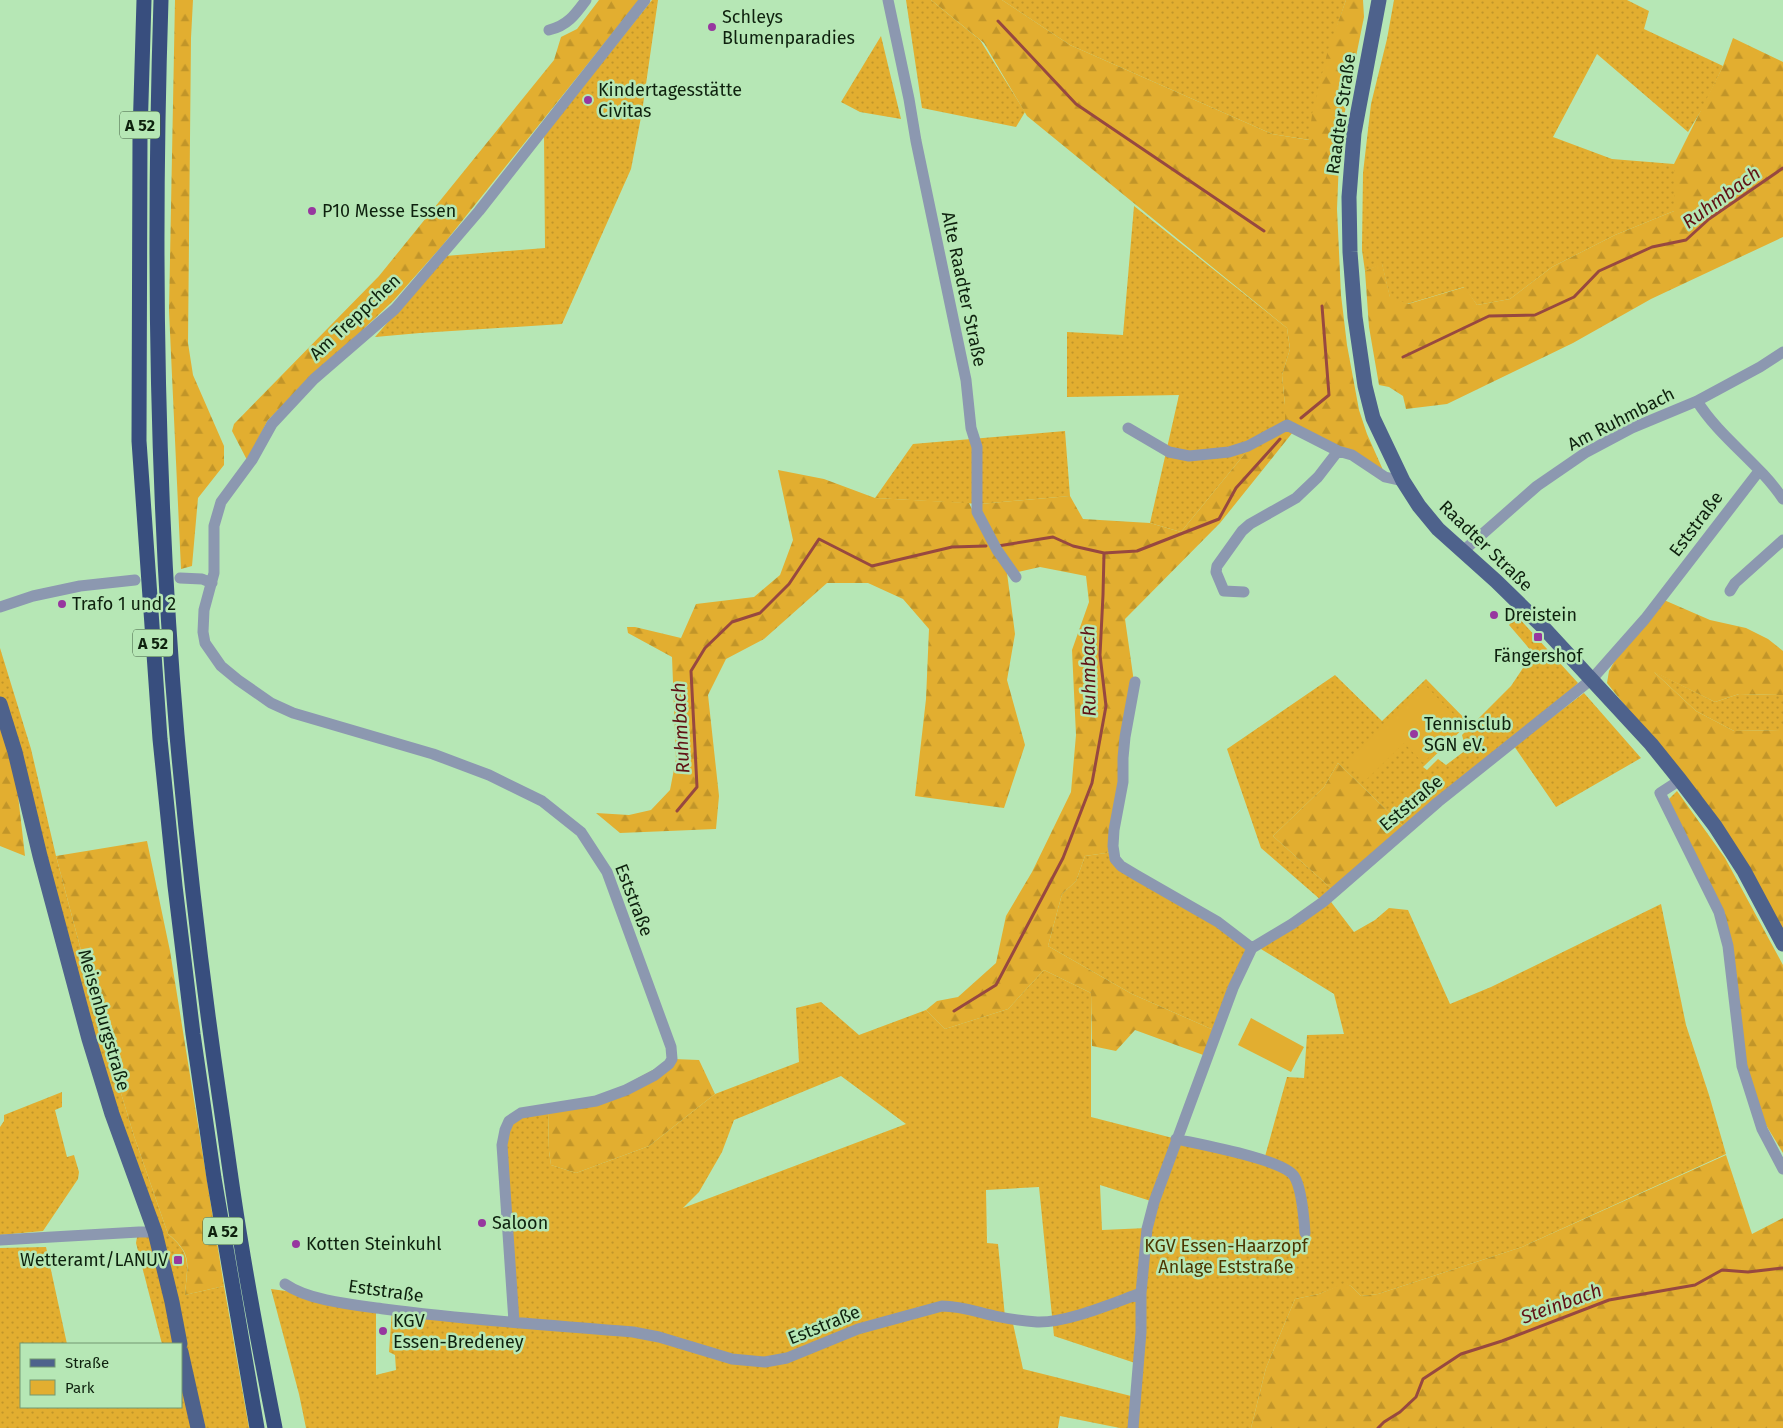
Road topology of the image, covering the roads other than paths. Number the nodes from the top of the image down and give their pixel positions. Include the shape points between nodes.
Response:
1 (144, 0) edge
2 (161, 0) edge
3 (586, 0) edge
4 (645, 0) edge
5 (888, 0) edge
6 (1377, 4) edge
7 (549, 30) dead end
8 (1783, 352) edge
9 (1697, 401) junction
10 (1128, 428) dead end
11 (1338, 451) junction
12 (1759, 470) junction
13 (1403, 481) junction
14 (1783, 499) edge
15 (1783, 540) edge
16 (1462, 552) junction
17 (1016, 577) dead end
18 (180, 578) dead end
19 (135, 580) dead end
20 (212, 583) junction
21 (1730, 591) dead end
22 (1244, 592) dead end
23 (0, 607) edge
24 (1592, 679) junction
25 (1135, 682) dead end
26 (0, 704) edge
27 (1680, 780) junction
28 (1783, 944) edge
29 (1252, 948) junction
30 (1176, 1139) junction
31 (1783, 1169) edge
32 (155, 1232) junction
33 (1305, 1233) dead end
34 (0, 1240) edge
35 (285, 1284) dead end
36 (1142, 1292) junction
37 (514, 1322) junction
38 (180, 1343) edge
39 (182, 1356) edge
40 (198, 1428) edge
41 (257, 1428) edge
42 (274, 1428) edge
43 (1133, 1428) edge

1 - 41 highway, A 52 via 140,144 140,441 160,739 193,1034
2 - 42 highway, A 52 via 156,137 160,441 177,734 210,1032 240,1242
3 - 7 street via 570,20 560,28
4 - 20 street, Am Treppchen via 479,211 394,309 314,379 272,424 252,460 221,502 214,526
5 - 17 street, Alte Raadter Straße via 966,380 971,428 977,447 977,512 996,550
6 - 13 main road, Raadter Straße via 1354,133 1349,197 1350,252 1365,386 1373,418
8 - 9 street, Am Ruhmbach
9 - 12 street via 1706,416
9 - 16 street, Am Ruhmbach via 1632,428 1584,454 1537,486
10 - 11 street via 1169,452 1189,456 1230,452 1287,425
11 - 13 street via 1385,477
11 - 22 street via 1296,498 1242,531 1217,566 1216,572 1224,591
12 - 14 street
12 - 24 street, Eststraße via 1645,619
13 - 16 main road, Raadter Straße via 1438,529
15 - 21 street
16 - 24 main road, Raadter Straße via 1496,581
18 - 20 street
19 - 23 street via 80,586
20 - 37 street, Eststraße via 204,610 205,643 221,666 238,680 271,703 293,713 434,754 489,775 542,801 581,832 607,872 671,1047 672,1059 655,1075 626,1090 596,1101 521,1113 509,1121 502,1145
24 - 27 main road, Raadter Straße
24 - 29 street, Eststraße via 1438,802 1323,902
25 - 29 street via 1114,830 1115,858 1136,875 1218,922
26 - 32 main road, Meisenburgstraße via 89,1040
27 - 28 main road, Raadter Straße via 1716,826
27 - 31 street via 1660,792 1719,912 1728,946 1742,1066 1762,1129
29 - 30 street via 1236,981
30 - 33 street via 1288,1169 1298,1185
30 - 36 street via 1148,1226
32 - 34 street
32 - 38 main road, Meisenburgstraße
35 - 37 street, Eststraße via 295,1291 349,1304
36 - 37 street, Eststraße via 1050,1322 996,1317 956,1306 942,1306 866,1326 787,1358 765,1362 732,1359 633,1332
36 - 43 street
39 - 40 main road

